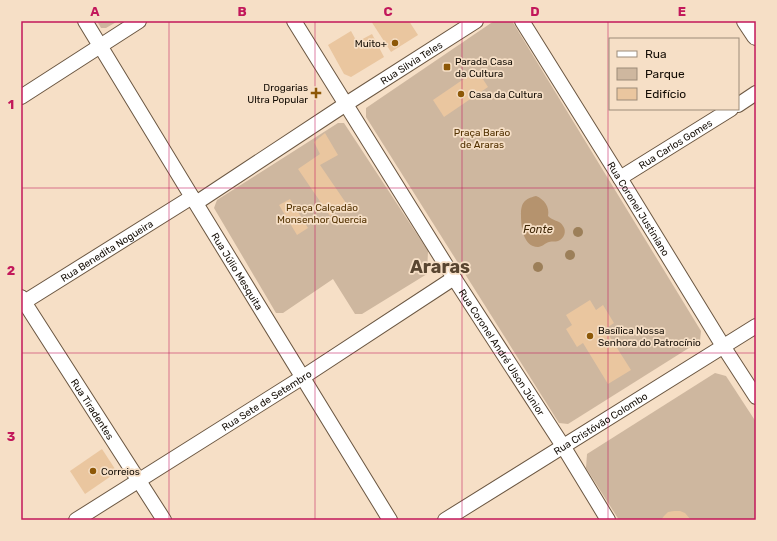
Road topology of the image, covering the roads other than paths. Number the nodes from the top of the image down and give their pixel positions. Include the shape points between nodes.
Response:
1 (85, 21) edge
2 (139, 21) edge
3 (294, 21) edge
4 (476, 21) edge
5 (522, 21) edge
6 (746, 21) edge
7 (756, 36) edge
8 (101, 46) junction
9 (756, 93) edge
10 (21, 97) edge
11 (346, 104) junction
12 (739, 104) edge
13 (729, 110) edge
14 (620, 178) junction
15 (194, 200) junction
16 (454, 278) junction
17 (22, 301) edge
18 (756, 326) edge
19 (723, 346) junction
20 (303, 377) junction
21 (756, 397) edge
22 (563, 446) junction
23 (139, 481) junction
24 (76, 520) edge
25 (164, 520) edge
26 (390, 520) edge
27 (445, 520) edge
28 (608, 520) edge

1 - 8 street, Rua Júlio Mesquita
2 - 8 street
3 - 11 street, Rua Coronel André Ulson Júnior
4 - 11 street, Rua Silvia Teles
5 - 14 street, Rua Coronel Justiniano
6 - 7 street
8 - 10 street
8 - 15 street, Rua Júlio Mesquita
9 - 12 street
11 - 15 street, Rua Benedita Nogueira
11 - 16 street, Rua Coronel André Ulson Júnior
13 - 14 street, Rua Carlos Gomes
14 - 19 street, Rua Coronel Justiniano
15 - 17 street, Rua Benedita Nogueira
15 - 20 street, Rua Júlio Mesquita
16 - 20 street, Rua Sete de Setembro
16 - 22 street, Rua Coronel André Ulson Júnior
17 - 23 street, Rua Tiradentes
18 - 19 street, Rua Cristóvão Colombo
19 - 21 street, Rua Coronel Justiniano
19 - 22 street, Rua Cristóvão Colombo
20 - 23 street, Rua Sete de Setembro
20 - 26 street, Rua Júlio Mesquita
22 - 27 street, Rua Cristóvão Colombo
22 - 28 street, Rua Coronel André Ulson Júnior
23 - 24 street, Rua Sete de Setembro
23 - 25 street, Rua Tiradentes

